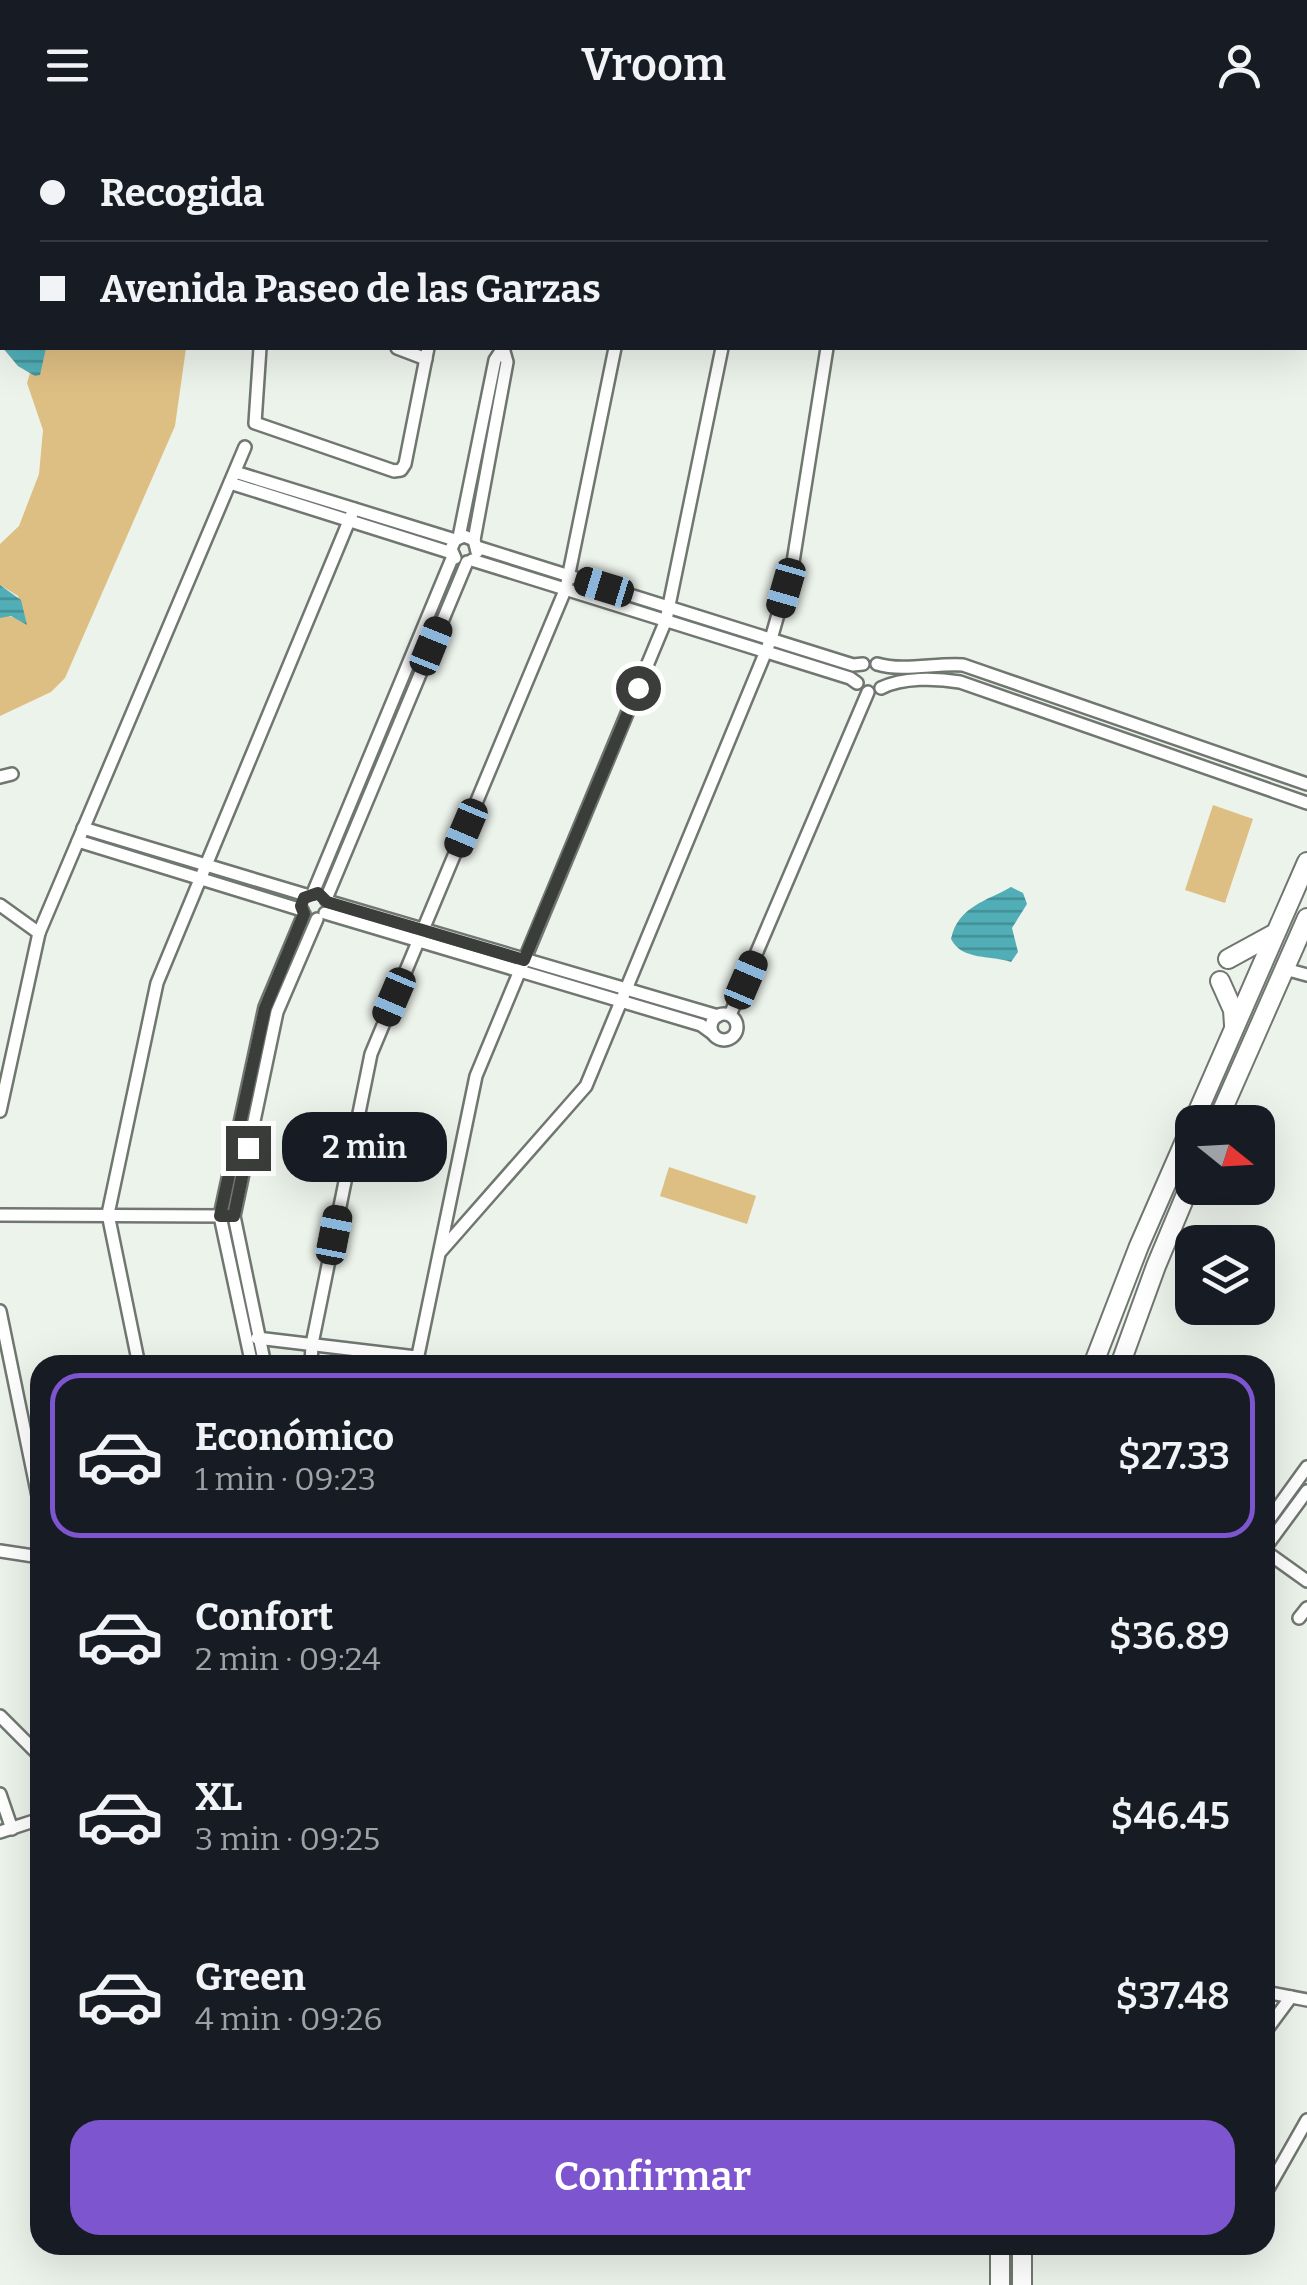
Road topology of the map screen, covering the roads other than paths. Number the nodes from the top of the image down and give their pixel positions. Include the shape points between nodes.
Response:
1 (260, 350) edge
2 (502, 350) edge
3 (504, 350) edge
4 (614, 350) edge
5 (722, 350) edge
6 (827, 350) edge
7 (427, 353) edge
8 (245, 447) dead end
9 (232, 478) junction
10 (352, 515) junction
11 (454, 547) junction
12 (472, 552) junction
13 (568, 582) junction
14 (668, 614) junction
15 (769, 646) junction
16 (863, 664) junction
17 (877, 664) junction
18 (963, 666) junction
19 (960, 682) junction
20 (857, 683) junction
21 (874, 690) junction
22 (1104, 714) junction
23 (1098, 730) junction
24 (1248, 764) junction
25 (1292, 779) junction
26 (1244, 781) junction
27 (1307, 784) edge
28 (1286, 796) junction
29 (1307, 804) edge
30 (83, 828) junction
31 (78, 841) junction
32 (1307, 862) edge
33 (205, 865) junction
34 (200, 879) junction
35 (310, 894) junction
36 (0, 906) edge
37 (317, 909) junction
38 (1307, 918) edge
39 (39, 933) junction
40 (1273, 935) junction
41 (420, 936) junction
42 (1228, 960) dead end
43 (522, 966) junction
44 (1274, 968) junction
45 (1307, 976) edge
46 (1220, 981) dead end
47 (1253, 982) junction
48 (623, 996) junction
49 (724, 1016) junction
50 (1234, 1026) junction
51 (712, 1033) junction
52 (1246, 1058) junction
53 (1225, 1105) edge
54 (0, 1111) edge
55 (1182, 1205) edge
56 (108, 1214) junction
57 (0, 1215) edge
58 (220, 1216) junction
59 (234, 1216) junction
60 (438, 1254) junction
61 (0, 1311) edge
62 (253, 1338) junction
63 (312, 1344) junction
64 (137, 1355) edge
65 (252, 1355) edge
66 (261, 1355) edge
67 (312, 1355) edge
68 (379, 1355) edge
69 (417, 1355) edge
70 (1097, 1355) edge
71 (1124, 1355) edge
72 (30, 1457) edge
73 (1307, 1467) edge
74 (1307, 1491) edge
75 (1275, 1511) edge
76 (1275, 1536) edge
77 (0, 1551) edge
78 (30, 1556) edge
79 (1275, 1557) edge
80 (1307, 1581) edge
81 (0, 1716) edge
82 (30, 1746) edge
83 (0, 1794) edge
84 (30, 1823) edge
85 (6, 1831) edge
86 (1275, 1994) edge
87 (1292, 1997) junction
88 (1307, 2000) edge
89 (1275, 2019) edge
90 (1307, 2120) edge
91 (1275, 2176) edge
92 (1000, 2255) edge
93 (1022, 2255) edge
94 (1000, 2285) edge
95 (1022, 2285) edge

1 - 7 street via 255,423 394,471 405,464
2 - 11 street
3 - 12 street via 507,362
4 - 13 street
5 - 14 street
6 - 15 street via 793,562
8 - 9 street
9 - 10 street
9 - 30 street
10 - 11 street
10 - 33 street
11 - 12 street
11 - 12 street
11 - 35 street
12 - 13 street
12 - 37 street
13 - 14 street
13 - 41 street
14 - 15 street
14 - 43 street
15 - 16 street
15 - 20 street
15 - 48 street
16 - 17 street
16 - 20 street
17 - 18 street
17 - 21 street via 886,675
18 - 19 street
18 - 22 street
19 - 21 street via 890,683
19 - 23 street
20 - 21 street
21 - 49 street
22 - 23 street
22 - 24 street
23 - 26 street
24 - 25 street
24 - 26 street
25 - 27 street
25 - 28 street
26 - 28 street
28 - 29 street
30 - 31 street
30 - 33 street
31 - 34 street
31 - 39 street
32 - 40 main road
33 - 34 street
33 - 35 street
34 - 37 street
34 - 56 street via 157,983
35 - 37 street
35 - 37 street via 302,902
36 - 39 street
37 - 41 street
37 - 58 street via 265,1008
37 - 59 street via 277,1012
38 - 44 main road
39 - 54 street
40 - 42 main road
40 - 44 main road
41 - 43 street
41 - 63 street via 371,1054
43 - 48 street
43 - 60 street via 476,1076
44 - 45 street
44 - 47 main road
44 - 52 main road
46 - 50 main road
47 - 50 main road
47 - 52 main road via 1258,999
48 - 49 street
48 - 51 street
48 - 60 street via 586,1086
49 - 51 street via 713,1020
49 - 51 street via 738,1025 734,1037 722,1040
50 - 70 main road
52 - 53 main road
55 - 71 main road
56 - 57 street
56 - 58 street
56 - 64 street
58 - 59 street
58 - 62 street
59 - 62 street
60 - 69 street
61 - 72 street
62 - 63 street
62 - 65 street
62 - 66 street
63 - 67 street
63 - 68 street
73 - 75 street
74 - 76 street
77 - 78 street
79 - 80 street
81 - 82 street
83 - 85 street
84 - 85 street
86 - 87 street
87 - 88 street
87 - 89 street
90 - 91 street
92 - 94 main road
93 - 95 main road

